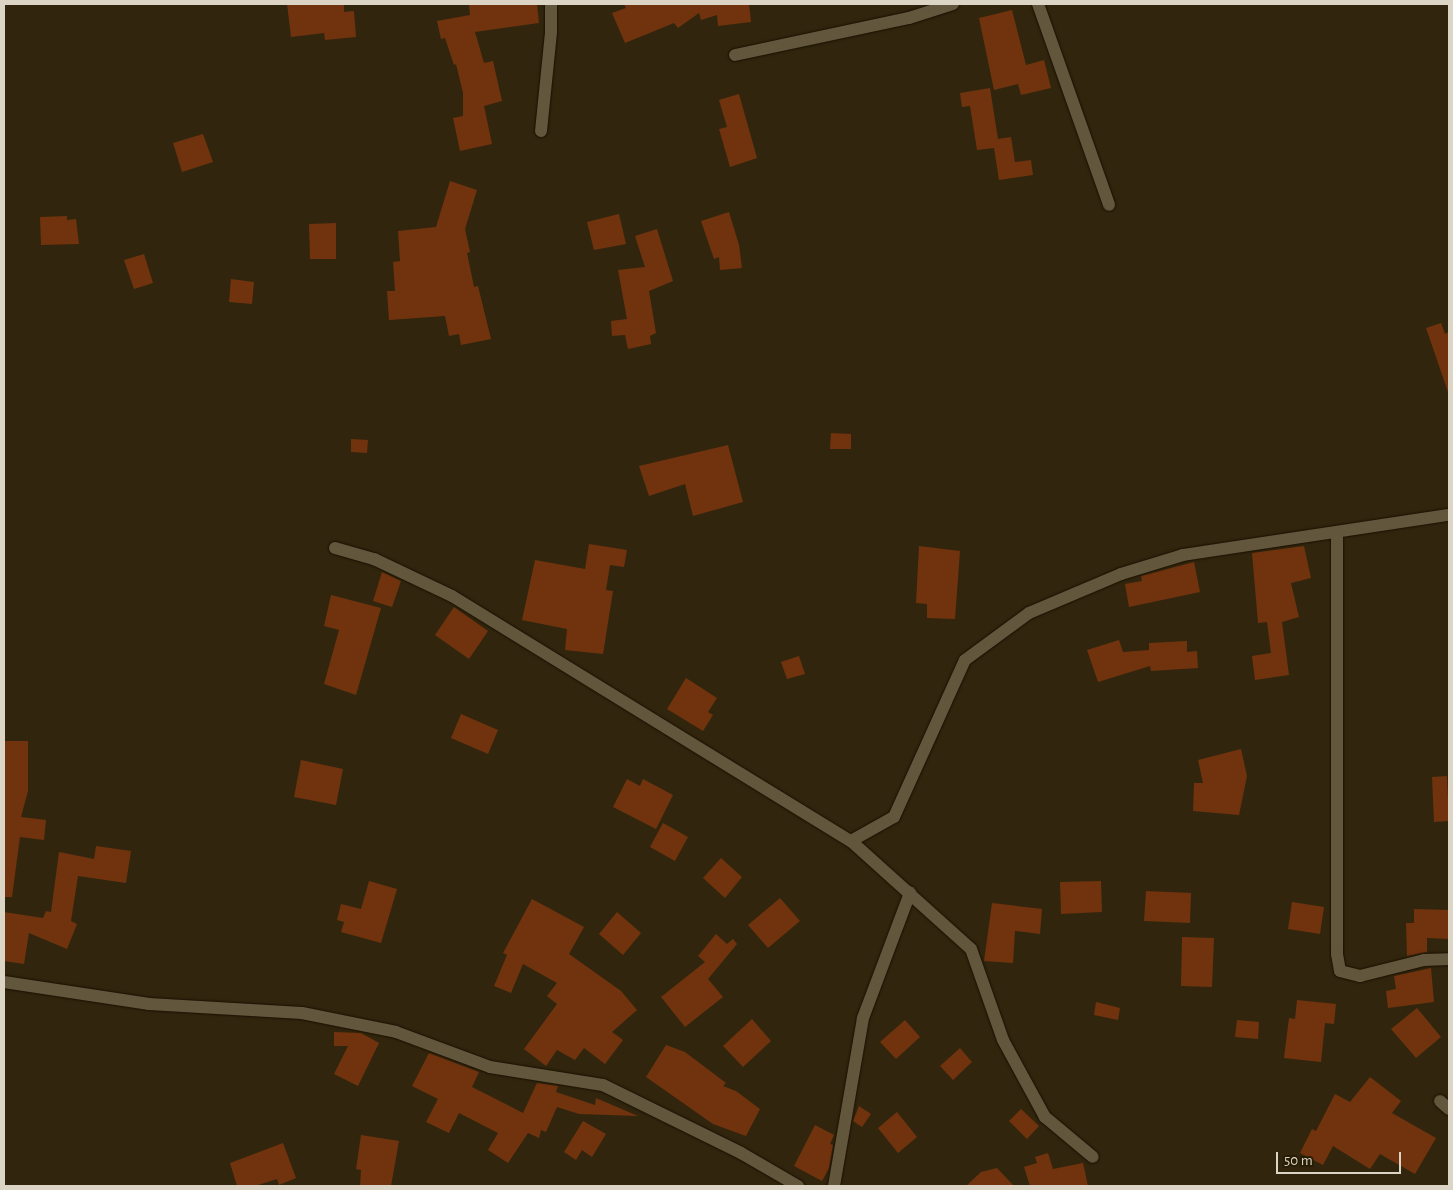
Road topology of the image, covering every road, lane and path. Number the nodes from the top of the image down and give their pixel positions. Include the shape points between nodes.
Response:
1 (551, 4) edge
2 (953, 4) edge
3 (1038, 4) edge
4 (735, 55) dead end
5 (541, 131) dead end
6 (1109, 205) dead end
7 (1449, 515) edge
8 (1337, 534) junction
9 (335, 548) dead end
10 (851, 841) junction
11 (910, 894) junction
12 (1449, 959) edge
13 (4, 982) edge
14 (1093, 1157) dead end
15 (798, 1186) edge
16 (834, 1186) edge

1 - 5 street
2 - 4 street via 909,18
3 - 6 street
7 - 8 street
8 - 10 street via 1183,555 1121,574 1029,613 964,660 894,817
8 - 12 street via 1337,954 1340,971 1360,976 1424,960
9 - 10 street via 374,559 452,596
10 - 11 street
11 - 14 street via 971,949 1003,1040 1045,1117
11 - 16 street via 863,1018
13 - 15 street via 149,1004 302,1013 396,1032 490,1067 603,1085 741,1153

